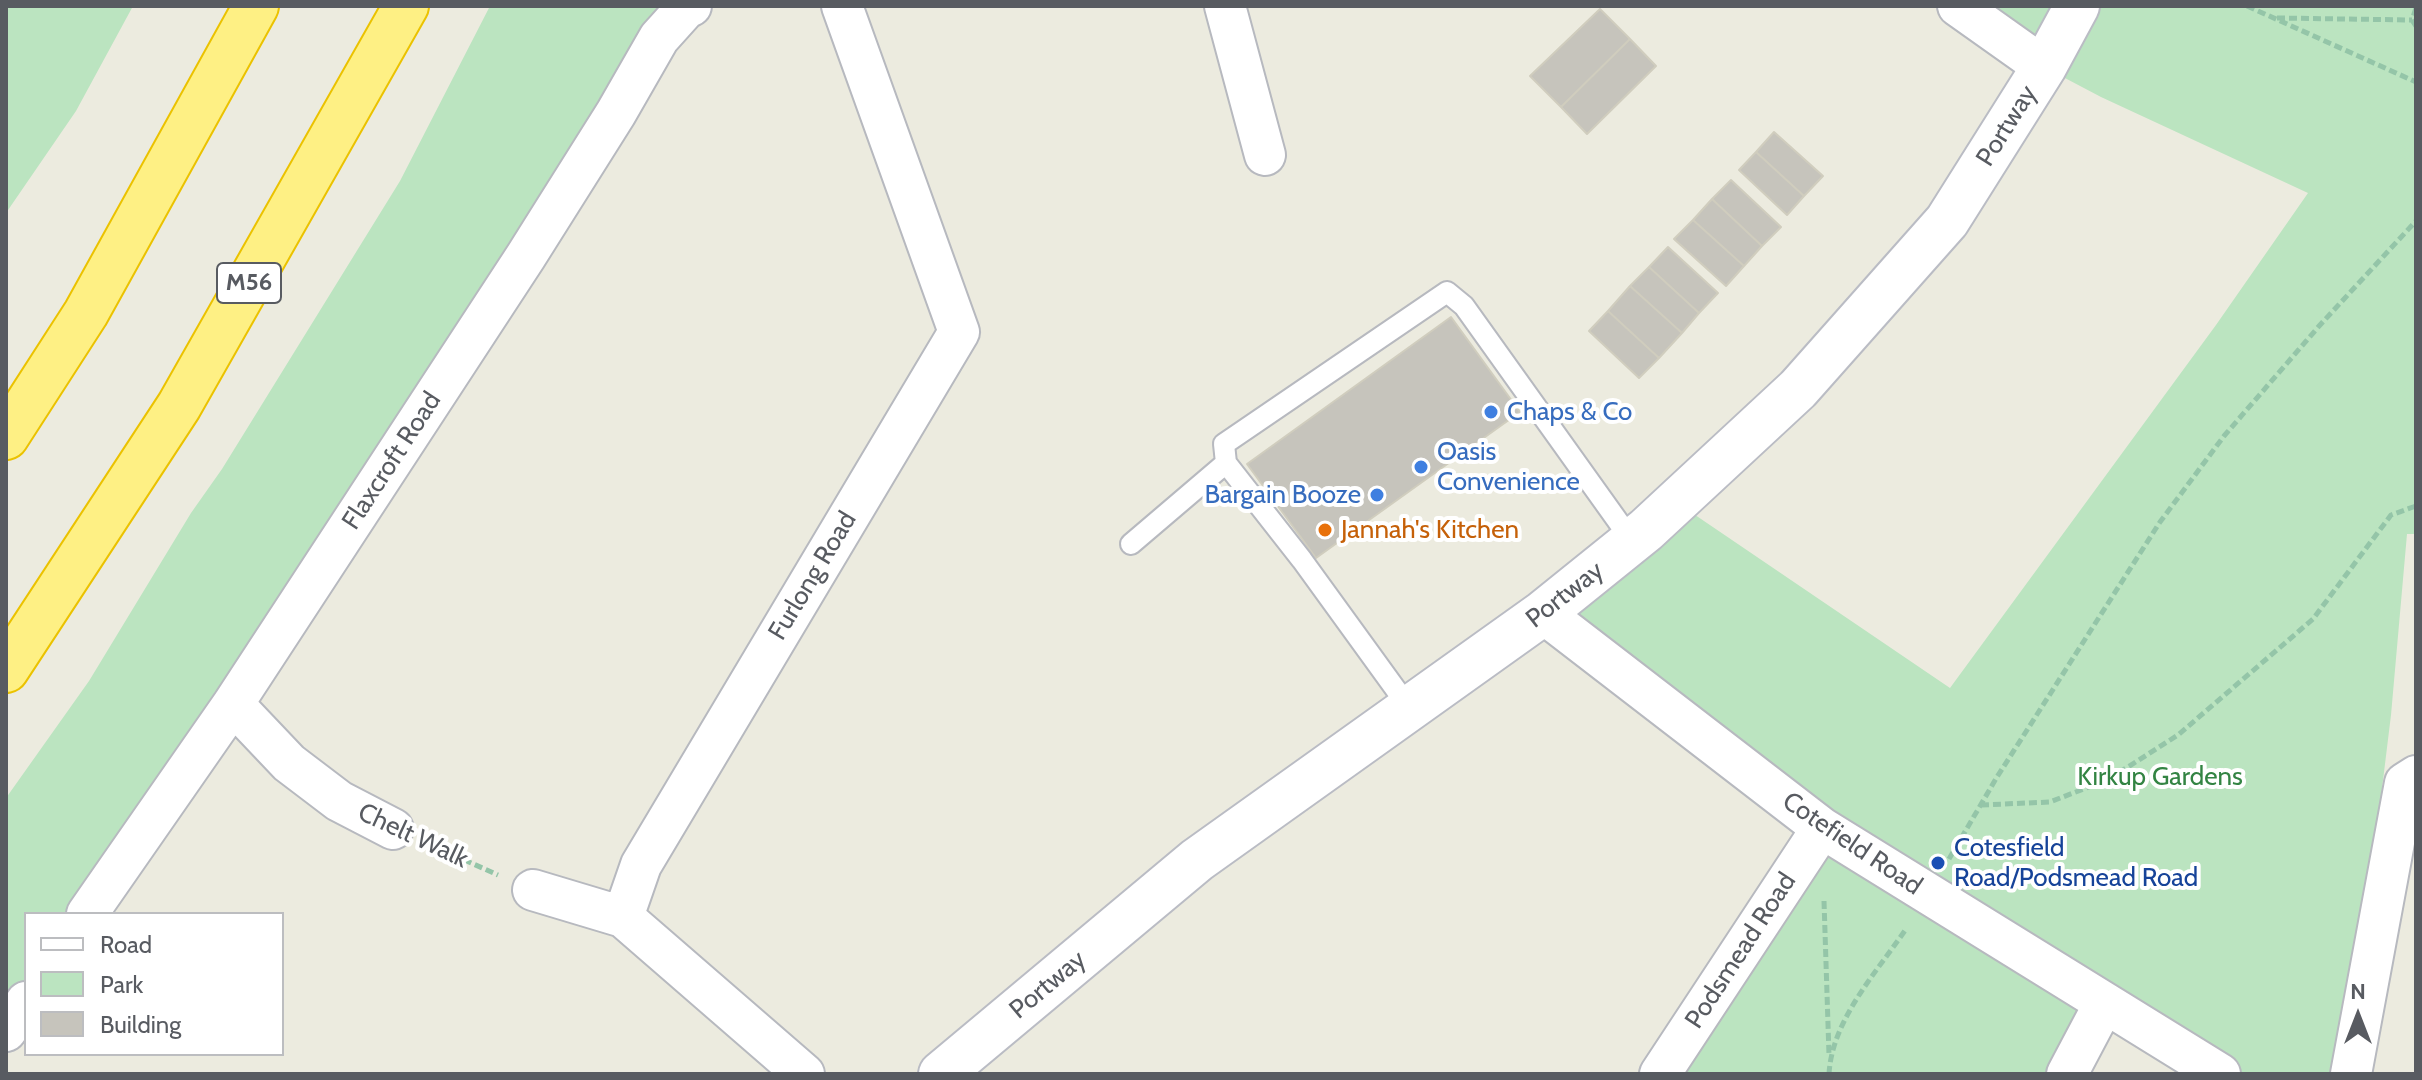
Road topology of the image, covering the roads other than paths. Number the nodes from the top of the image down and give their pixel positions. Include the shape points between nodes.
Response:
1 (256, 6) edge
2 (406, 6) edge
3 (691, 6) edge
4 (842, 6) edge
5 (1225, 6) edge
6 (1958, 6) edge
7 (2077, 6) edge
8 (2044, 67) junction
9 (1265, 155) dead end
10 (6, 437) edge
11 (1226, 463) junction
12 (1632, 541) junction
13 (1131, 544) dead end
14 (1543, 613) junction
15 (6, 670) edge
16 (233, 704) junction
17 (1410, 709) junction
18 (2416, 776) edge
19 (1822, 828) junction
20 (393, 829) road end
21 (533, 890) road end
22 (88, 912) edge
23 (623, 917) junction
24 (2104, 1004) junction
25 (24, 1005) edge
26 (6, 1031) edge
27 (804, 1074) edge
28 (941, 1074) edge
29 (1660, 1074) edge
30 (2067, 1074) edge
31 (2220, 1074) edge
32 (2351, 1074) edge

1 - 10 highway via 86,313
2 - 15 highway, M56 via 179,406
3 - 16 street, Flaxcroft Road via 659,38 526,256
4 - 23 street, Furlong Road via 959,332 641,865
5 - 9 street
6 - 8 street
7 - 8 street, Portway
8 - 12 street, Portway via 1947,221 1798,389
11 - 12 lane via 1224,444 1447,292 1464,306
11 - 13 lane
11 - 17 lane
12 - 14 street, Portway
14 - 17 street, Portway
14 - 19 street, Cotefield Road
16 - 20 street, Chelt Walk via 289,763 339,801
16 - 22 street, Flaxcroft Road
17 - 28 street, Portway via 1197,860
18 - 32 street via 2405,783
19 - 24 street, Cotefield Road
19 - 29 street, Podsmead Road
21 - 23 street
23 - 27 street
24 - 30 street
24 - 31 street, Cotefield Road
25 - 26 street

